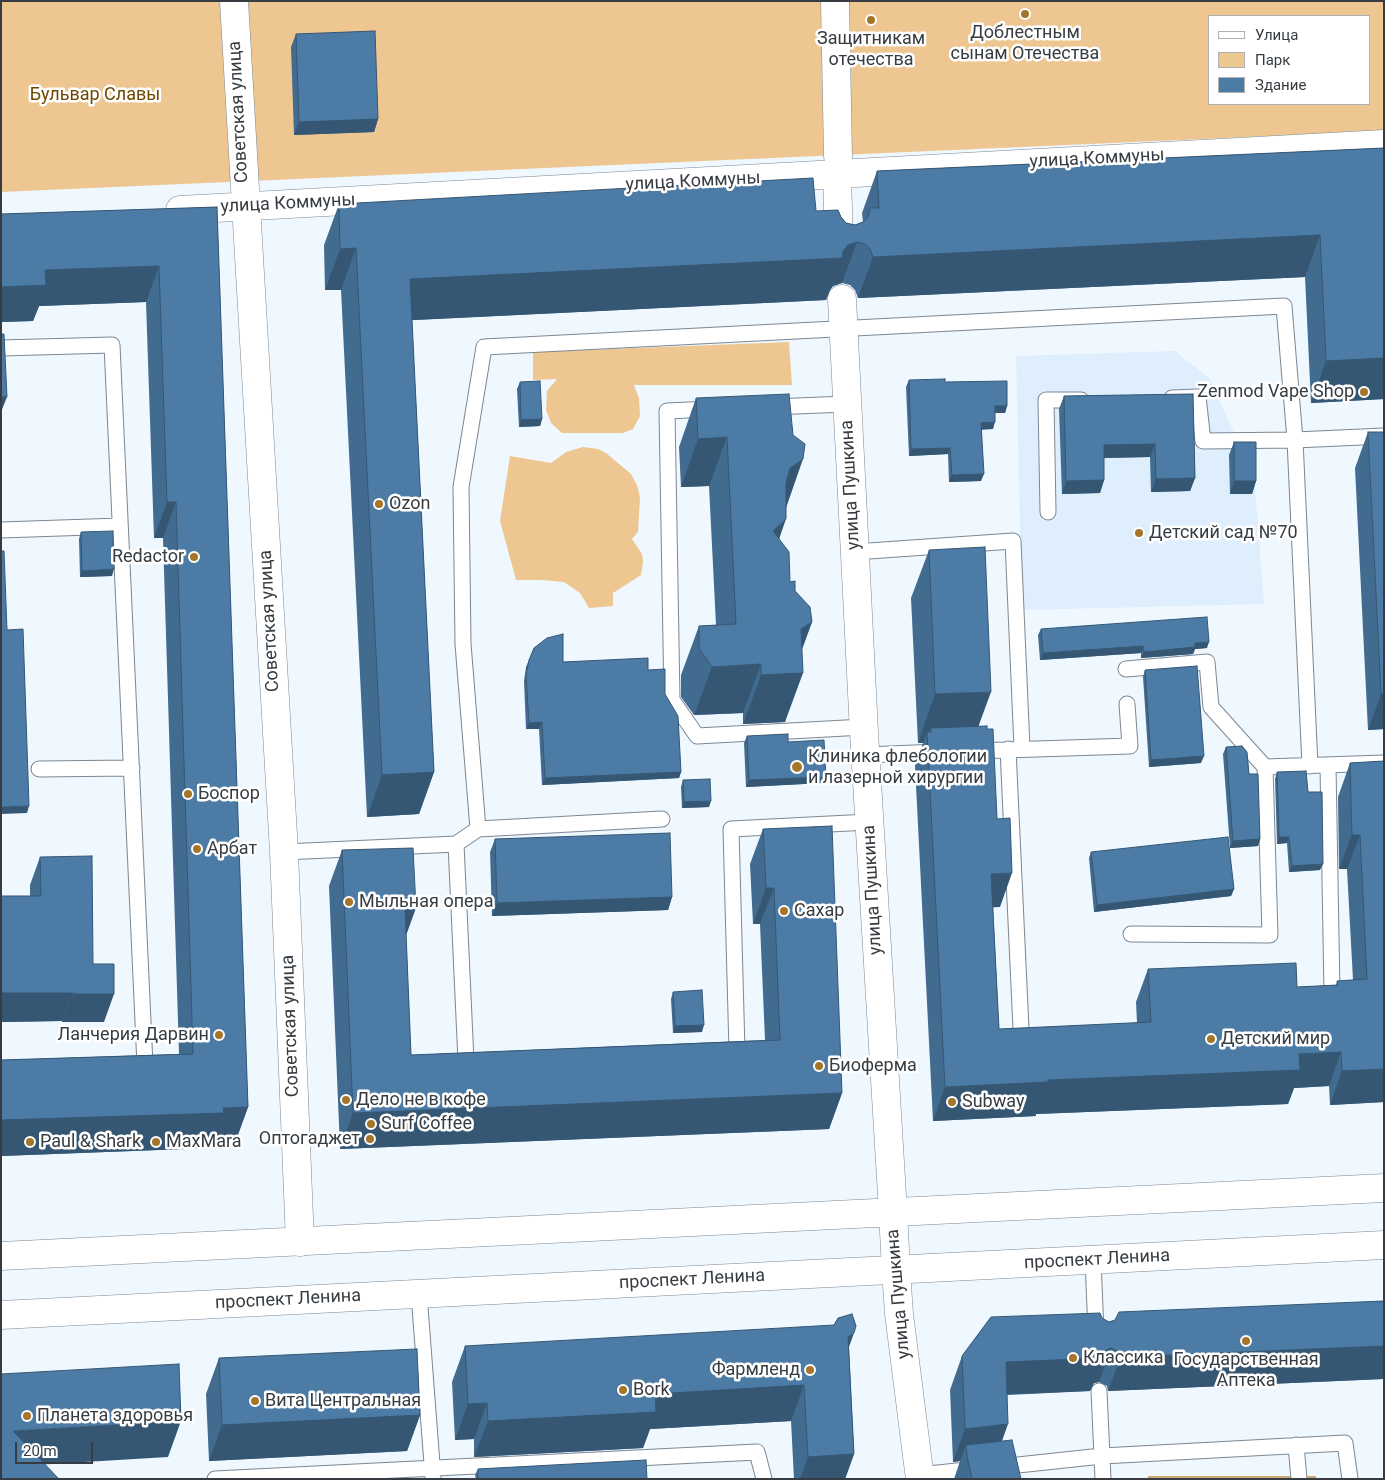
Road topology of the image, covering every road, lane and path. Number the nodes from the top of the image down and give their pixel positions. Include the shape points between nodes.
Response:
1 (234, 1) edge
2 (835, 1) edge
3 (1384, 144) edge
4 (838, 165) junction
5 (244, 206) junction
6 (158, 211) edge
7 (839, 251) edge
8 (842, 299) edge
9 (843, 330) junction
10 (1, 348) edge
11 (1160, 398) edge
12 (1094, 400) edge
13 (847, 404) junction
14 (761, 408) edge
15 (723, 409) edge
16 (1384, 436) edge
17 (1295, 440) junction
18 (1048, 512) dead end
19 (120, 526) junction
20 (1, 530) edge
21 (854, 552) junction
22 (1126, 669) dead end
23 (1127, 704) dead end
24 (864, 727) junction
25 (1015, 749) junction
26 (865, 755) junction
27 (1384, 763) edge
28 (1310, 766) junction
29 (1328, 766) junction
30 (1265, 767) junction
31 (132, 768) junction
32 (39, 770) dead end
33 (662, 819) dead end
34 (869, 822) junction
35 (478, 829) junction
36 (456, 844) junction
37 (284, 852) junction
38 (1131, 934) dead end
39 (1332, 993) edge
40 (1021, 1029) edge
41 (708, 1052) edge
42 (495, 1060) edge
43 (126, 1066) edge
44 (1384, 1188) edge
45 (893, 1212) junction
46 (300, 1242) junction
47 (1384, 1245) edge
48 (1, 1256) edge
49 (1093, 1260) junction
50 (896, 1270) junction
51 (419, 1294) junction
52 (1, 1315) edge
53 (1097, 1346) edge
54 (1099, 1391) edge
55 (1296, 1445) junction
56 (1102, 1456) junction
57 (433, 1474) edge
58 (920, 1477) edge
59 (215, 1479) edge
60 (764, 1479) edge
61 (1103, 1479) edge
62 (1299, 1479) edge
63 (1350, 1479) edge

1 - 5 street, Советская улица
2 - 4 street
3 - 4 street, улица Коммуны
4 - 5 street, улица Коммуны
4 - 7 street
5 - 6 street, улица Коммуны
5 - 37 street, Советская улица
8 - 9 street, улица Пушкина
9 - 13 street, улица Пушкина
9 - 17 lane via 1284,306
9 - 35 lane via 484,347 461,487 463,644
10 - 19 lane via 112,344
11 - 17 lane via 1198,397 1203,441
12 - 18 lane via 1046,400
13 - 14 lane
13 - 21 street, улица Пушкина
15 - 24 lane via 667,411 672,700 697,736
16 - 17 lane
17 - 28 lane
19 - 20 lane
19 - 31 lane
21 - 24 street, улица Пушкина
21 - 25 lane via 1013,541
22 - 30 lane via 1207,662 1211,707
23 - 25 lane via 1130,746
24 - 26 street, улица Пушкина
25 - 26 lane
25 - 40 lane
26 - 34 street, улица Пушкина
27 - 29 lane
28 - 29 lane
28 - 30 lane
29 - 39 lane
30 - 38 lane via 1270,935
31 - 32 lane
31 - 43 lane via 145,1065
33 - 35 lane
34 - 41 lane via 731,829 737,1051
34 - 45 street, улица Пушкина
35 - 36 lane
36 - 37 lane
36 - 42 lane via 466,1061
37 - 46 street, Советская улица
44 - 45 street
45 - 46 street
45 - 50 street, улица Пушкина
46 - 48 street
47 - 49 street, проспект Ленина
49 - 50 street, проспект Ленина
49 - 53 lane
50 - 51 street, проспект Ленина
50 - 58 street, улица Пушкина
51 - 52 street, проспект Ленина
51 - 57 lane
54 - 56 lane
55 - 56 lane
55 - 62 lane
55 - 63 lane via 1346,1442
56 - 58 lane
56 - 61 lane
57 - 59 lane
57 - 60 lane via 757,1452

